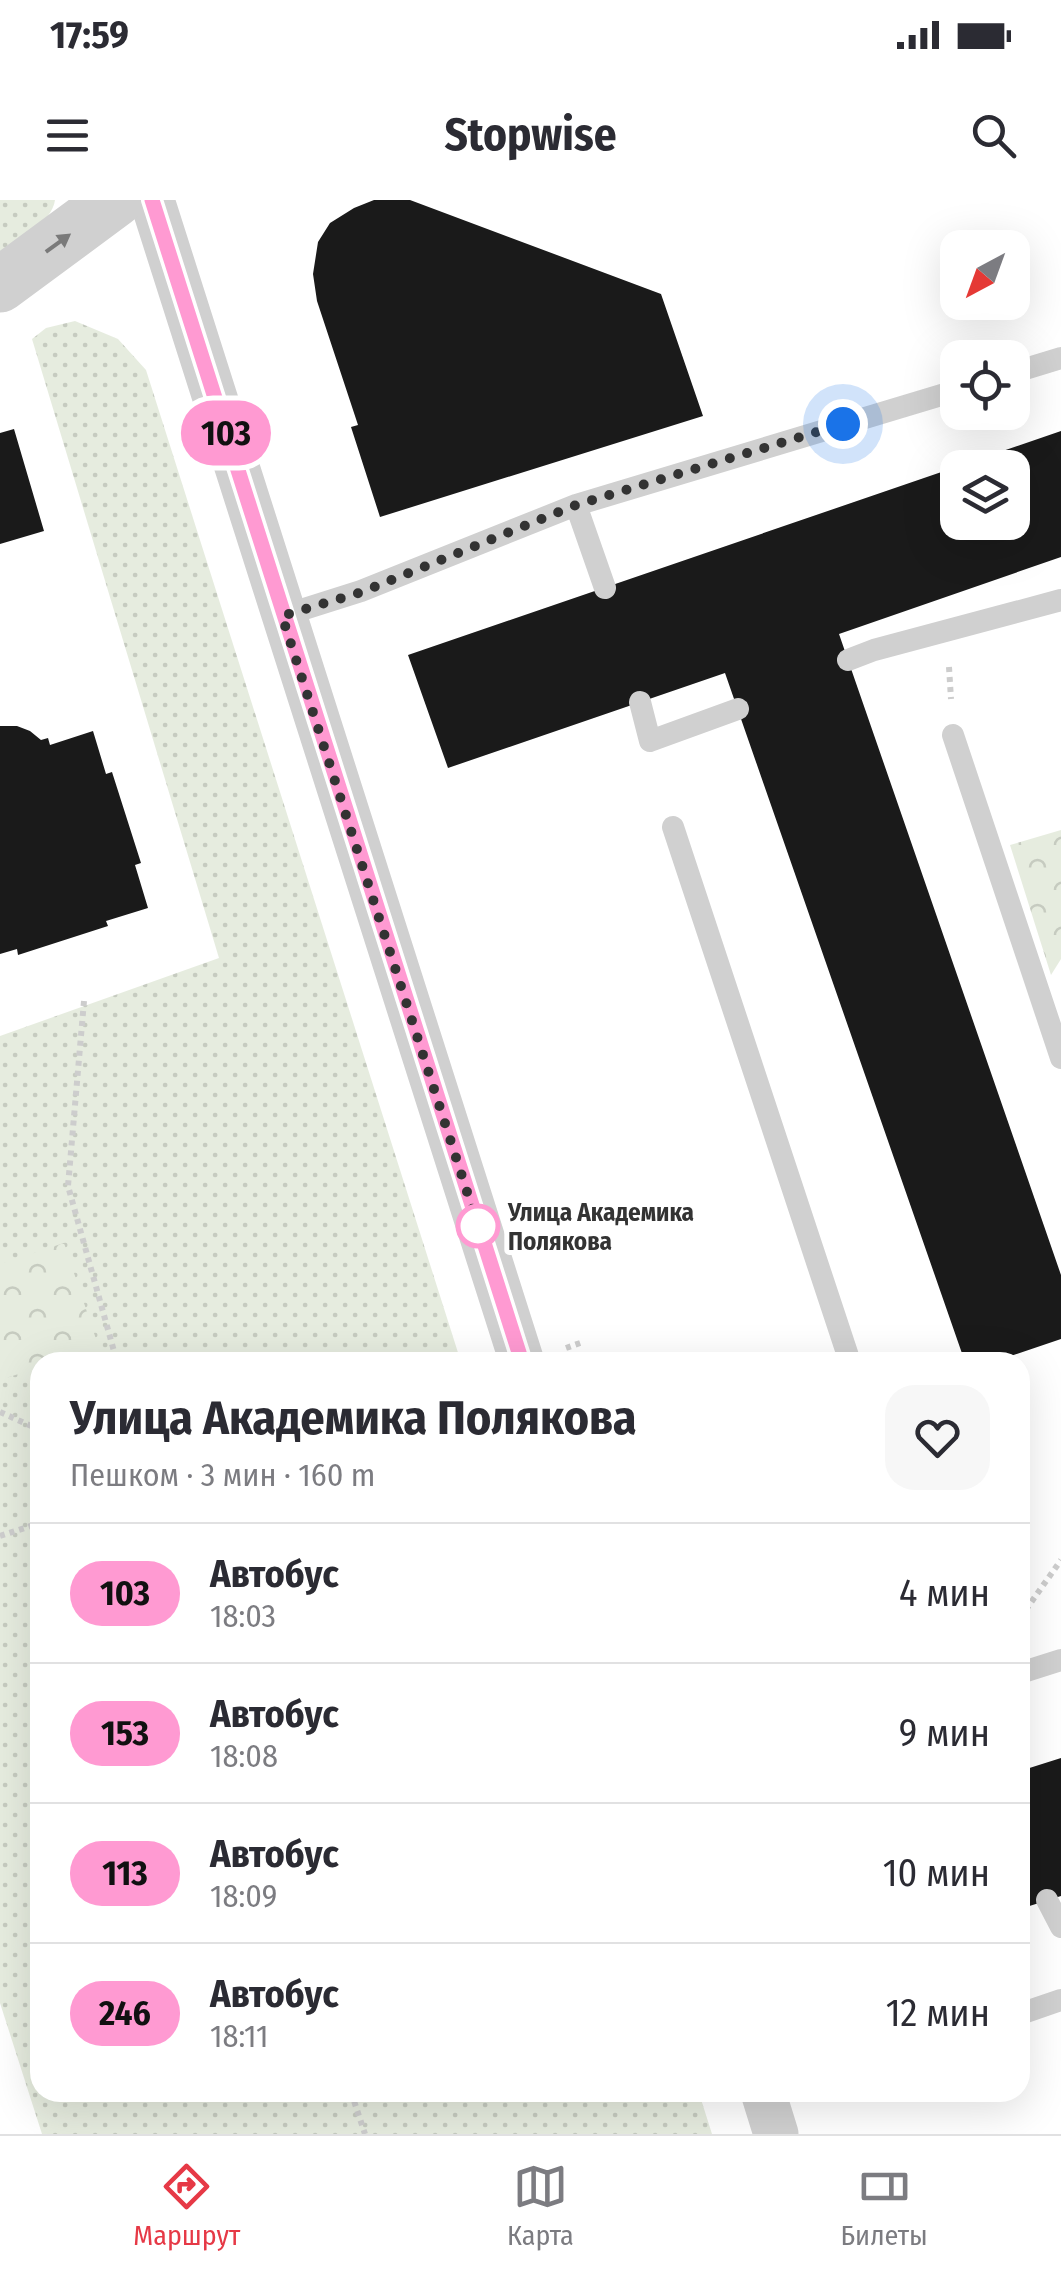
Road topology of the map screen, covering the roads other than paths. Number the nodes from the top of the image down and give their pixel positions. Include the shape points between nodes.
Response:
1 (115, 200) edge
2 (152, 200) edge
3 (0, 285) edge
4 (1061, 358) edge
5 (1030, 367) edge
6 (940, 395) edge
7 (576, 505) junction
8 (604, 588) dead end
9 (1061, 600) edge
10 (282, 616) junction
11 (848, 660) dead end
12 (640, 702) dead end
13 (738, 709) dead end
14 (953, 735) road end
15 (673, 827) dead end
16 (1061, 1058) edge
17 (519, 1352) edge
18 (847, 1352) edge
19 (1061, 1660) edge
20 (1030, 1670) edge
21 (1047, 1900) dead end
22 (1061, 1927) edge
23 (1061, 2000) edge
24 (1030, 2011) edge

3 -> 1 street
2 - 10 street
4 - 5 lane
6 - 7 lane
7 - 8 lane
7 - 10 lane via 362,592
9 - 11 lane
10 - 17 street
12 - 13 lane via 650,741
14 - 16 lane
15 - 18 lane
19 - 20 lane
21 - 22 lane
23 - 24 lane

